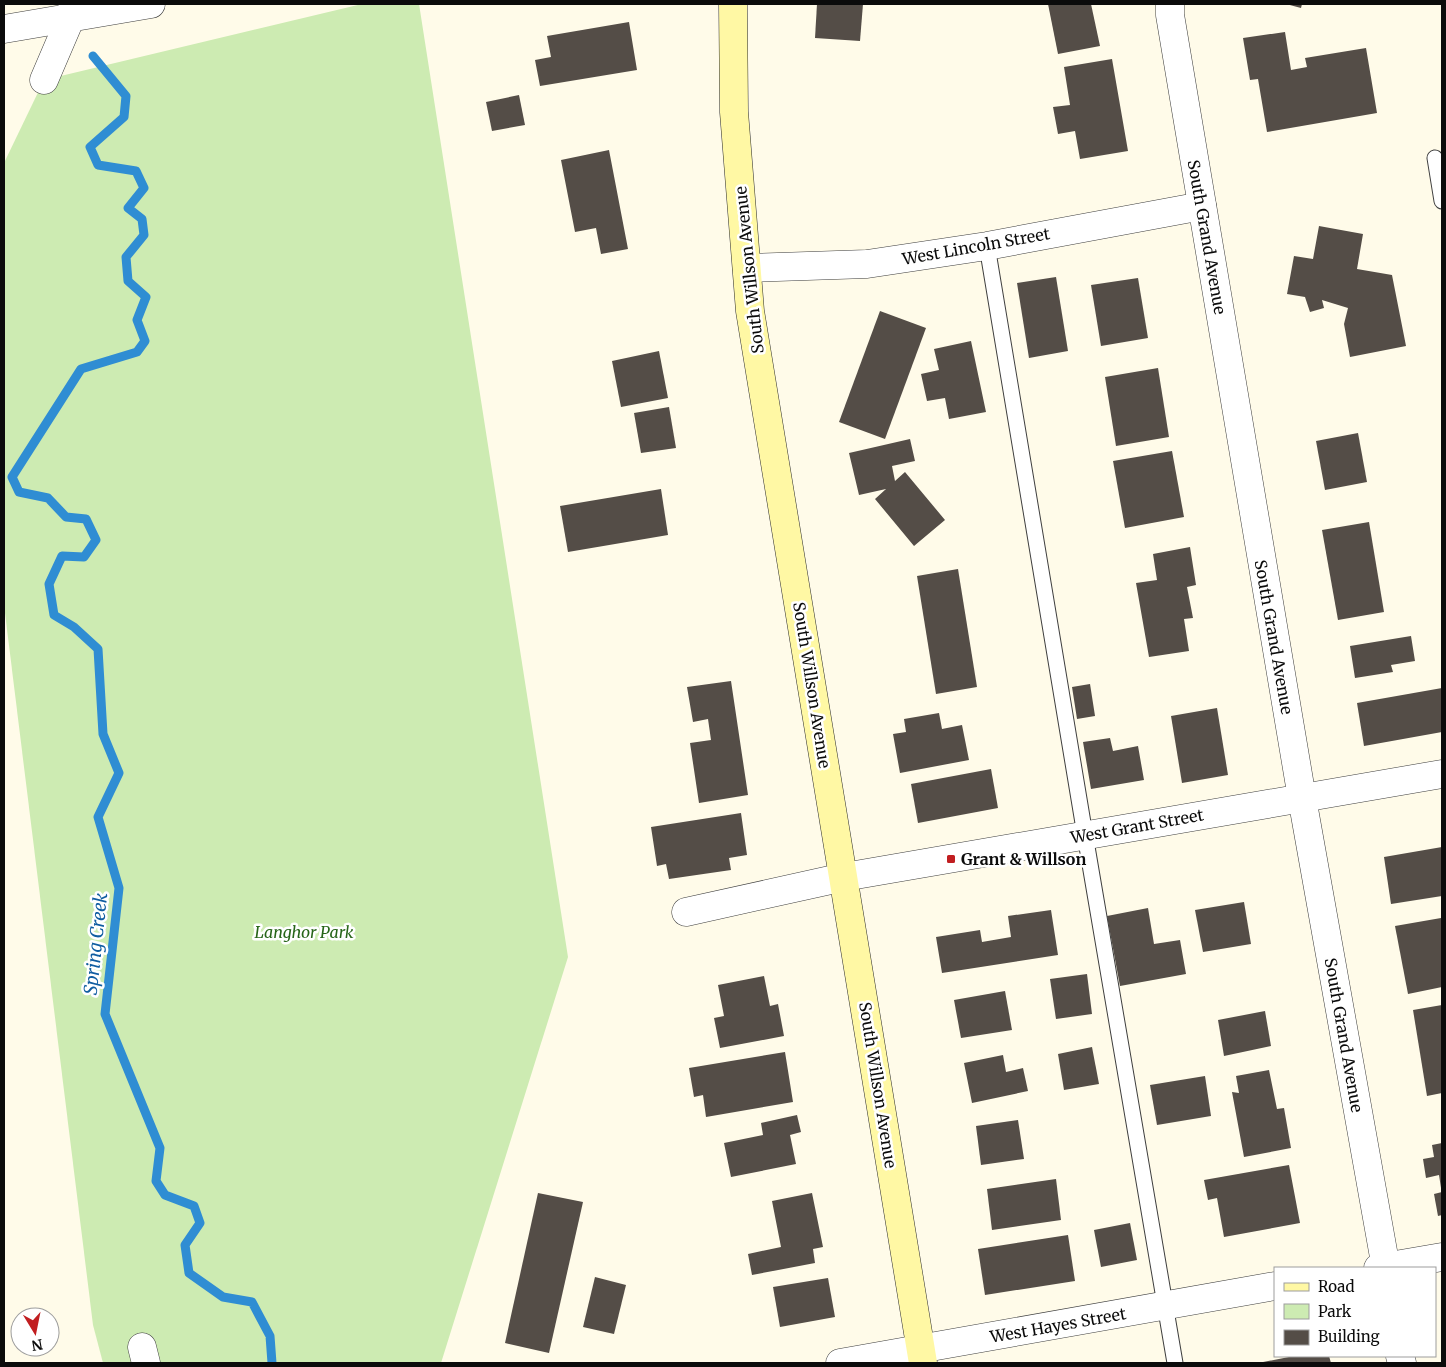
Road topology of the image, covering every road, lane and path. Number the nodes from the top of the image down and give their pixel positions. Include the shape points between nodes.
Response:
1 (151, 4) edge
2 (733, 4) edge
3 (1170, 4) edge
4 (72, 10) edge
5 (4, 28) edge
6 (44, 80) dead end
7 (1435, 158) dead end
8 (1442, 201) edge
9 (1202, 206) junction
10 (987, 246) junction
11 (747, 268) junction
12 (1442, 774) edge
13 (1302, 798) junction
14 (1084, 835) junction
15 (844, 878) junction
16 (686, 912) dead end
17 (1442, 1256) edge
18 (1383, 1267) edge
19 (1388, 1267) edge
20 (1274, 1286) edge
21 (1166, 1306) junction
22 (922, 1356) edge
23 (840, 1363) edge
24 (1175, 1363) edge

1 - 4 street
2 - 11 main road, South Willson Avenue via 734,112
3 - 9 street, South Grand Avenue
4 - 5 street
4 - 6 street
7 - 8 lane
9 - 10 street, West Lincoln Street
9 - 13 street, South Grand Avenue
10 - 11 street, West Lincoln Street via 866,264
10 - 14 lane
11 - 15 main road, South Willson Avenue via 750,311
12 - 13 street, West Grant Street
13 - 14 street, West Grant Street
13 - 18 street, South Grand Avenue
14 - 15 street, West Grant Street
14 - 21 lane
15 - 16 street, West Grant Street
15 - 22 main road, South Willson Avenue
17 - 19 street
20 - 21 street, West Hayes Street
21 - 22 street, West Hayes Street
21 - 24 lane
22 - 23 street, West Hayes Street

